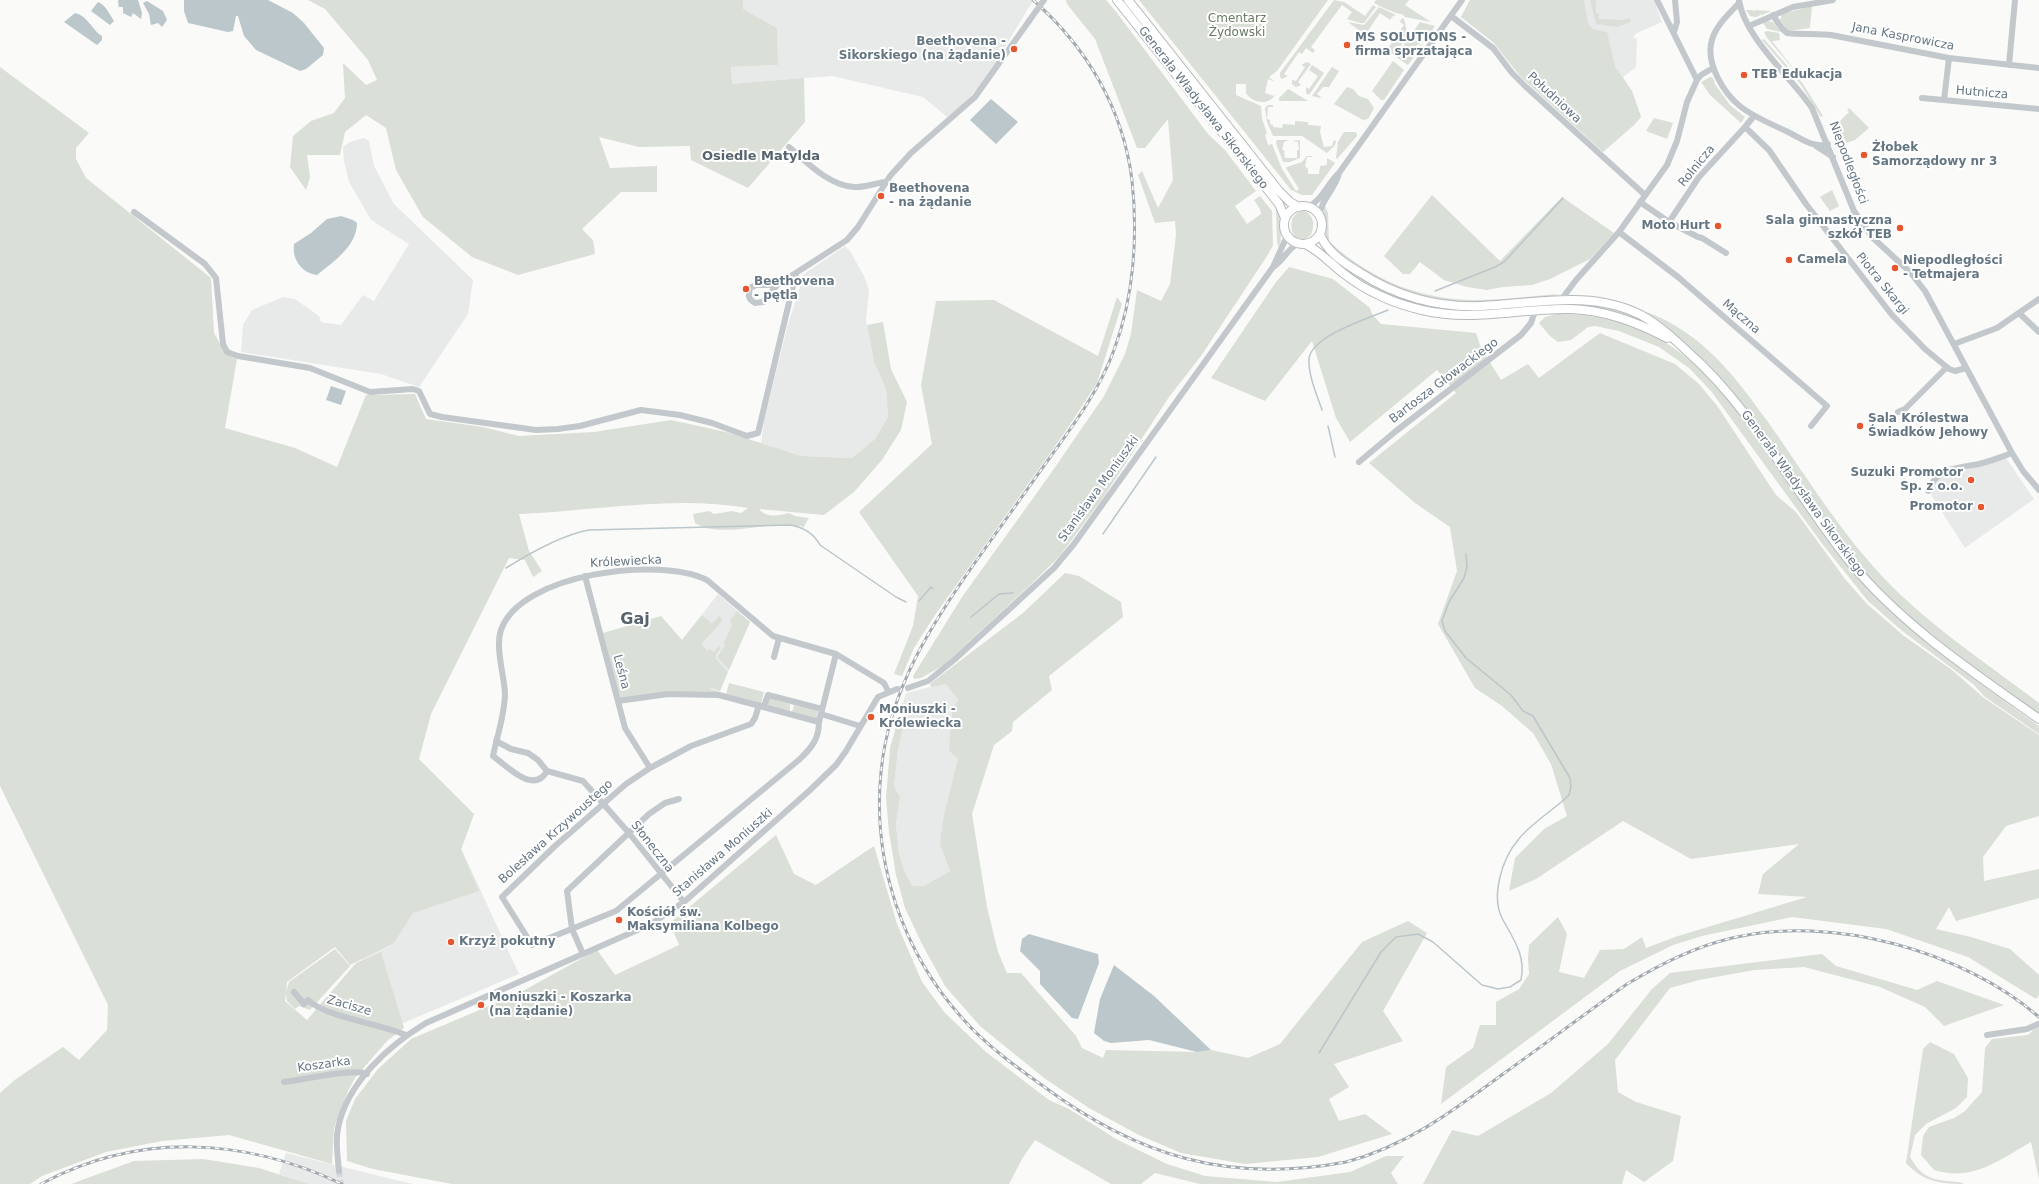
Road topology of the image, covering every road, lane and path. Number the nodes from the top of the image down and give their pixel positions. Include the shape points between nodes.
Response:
1 (1044, 0) edge
2 (1117, 0) edge
3 (1128, 0) edge
4 (1462, 0) edge
5 (1657, 0) edge
6 (1675, 0) edge
7 (1833, 0) edge
8 (2015, 0) edge
9 (1739, 2) edge
10 (1773, 15) junction
11 (1451, 16) junction
12 (1748, 26) junction
13 (1674, 32) junction
14 (1949, 58) junction
15 (2008, 65) junction
16 (1713, 68) junction
17 (2039, 68) edge
18 (1697, 80) junction
19 (1922, 98) dead end
20 (1944, 100) junction
21 (2039, 109) edge
22 (1754, 116) junction
23 (1745, 128) junction
24 (1828, 144) junction
25 (1816, 146) junction
26 (788, 147) dead end
27 (1834, 157) junction
28 (1340, 173) junction
29 (885, 182) junction
30 (1645, 195) junction
31 (1640, 202) junction
32 (1299, 207) junction
33 (1308, 207) junction
34 (134, 212) dead end
35 (1320, 217) junction
36 (1285, 218) junction
37 (1669, 222) junction
38 (1620, 232) junction
39 (1320, 234) junction
40 (1287, 236) junction
41 (1301, 244) junction
42 (1726, 253) dead end
43 (1273, 267) junction
44 (796, 273) junction
45 (777, 285) junction
46 (2039, 299) edge
47 (1561, 300) junction
48 (1535, 311) junction
49 (2019, 313) junction
50 (2039, 332) edge
51 (1954, 344) junction
52 (1686, 350) junction
53 (1947, 367) junction
54 (1966, 368) junction
55 (1898, 412) dead end
56 (1811, 426) dead end
57 (2012, 453) junction
58 (1358, 462) dead end
59 (2039, 490) edge
60 (1928, 491) dead end
61 (585, 576) junction
62 (779, 638) junction
63 (836, 654) junction
64 (774, 657) dead end
65 (908, 688) tunnel mouth
66 (897, 689) tunnel mouth
67 (888, 691) junction
68 (618, 701) junction
69 (793, 702) junction
70 (762, 706) junction
71 (821, 712) junction
72 (790, 714) junction
73 (2039, 719) edge
74 (818, 722) junction
75 (860, 726) junction
76 (496, 741) junction
77 (650, 768) junction
78 (547, 771) junction
79 (679, 799) dead end
80 (604, 805) junction
81 (629, 833) junction
82 (661, 876) junction
83 (684, 902) junction
84 (572, 929) junction
85 (583, 954) junction
86 (294, 992) dead end
87 (2038, 1024) dead end
88 (406, 1035) junction
89 (1986, 1035) dead end
90 (367, 1074) junction
91 (284, 1082) dead end
92 (339, 1171) tunnel mouth

1 - 29 street, bridge via 975,97 911,153
2 - 36 main road, Generała Władysława Sikorskiego via 1279,204
3 - 32 main road, Generała Władysława Sikorskiego via 1279,191
4 - 11 street
5 - 13 street
6 - 13 street via 1677,22
7 - 10 street via 1793,7
8 - 15 street
9 - 12 street, Niepodległości
9 - 16 street via 1721,24 1711,42
10 - 12 street
10 - 14 street, Jana Kasprowicza via 1787,33 1831,35
11 - 28 street
11 - 30 street, Południowa via 1494,48 1525,86
12 - 24 street, Niepodległości via 1802,93
13 - 18 street
14 - 15 street, Jana Kasprowicza
14 - 20 street
15 - 17 street, Jana Kasprowicza
16 - 18 street
16 - 22 street via 1732,98
18 - 30 street via 1687,102 1677,141 1667,165
19 - 20 street, Hutnicza
20 - 21 street, Hutnicza
22 - 23 street
22 - 25 street
23 - 37 street, Rolnicza via 1700,177
23 - 53 street, Piotra Skargi via 1769,150 1806,204 1892,315 1925,349
24 - 25 street
24 - 27 street, Niepodległości
25 - 27 street
26 - 29 street via 838,184 856,187
27 - 51 street, Niepodległości via 1854,212 1861,224 1910,272 1928,297
28 - 33 street
28 - 35 street via 1320,209
29 - 44 street via 858,227 847,240
30 - 31 street
31 - 37 street
31 - 38 street
32 - 33 main road
32 - 36 main road via 1289,212
33 - 35 main road
34 - 44 street via 205,264 216,278 223,344 227,352 310,368 370,392 413,389 419,391 430,414 536,430 580,426 641,410 680,415 747,436 758,433
35 - 39 main road
36 - 40 main road via 1284,229
37 - 42 street
38 - 47 street
38 - 56 street, Mączna via 1678,277 1827,406
39 - 41 main road via 1315,240
39 - 47 main road, Generała Władysława Sikorskiego via 1332,252 1357,271 1389,289 1417,299 1468,307
40 - 41 main road
40 - 43 street, Stanisława Moniuszki
41 - 43 street, Stanisława Moniuszki via 1291,248
41 - 48 main road, Generała Władysława Sikorskiego via 1316,250 1367,289 1421,310 1468,316
43 - 65 street, Stanisława Moniuszki via 1074,544 1054,568 954,660 928,681
44 - 45 street
45 - 45 street via 763,302 755,303 750,300 750,288 756,285
46 - 49 street
47 - 52 main road, Generała Władysława Sikorskiego via 1600,303 1638,314 1675,339
48 - 52 main road, Generała Władysława Sikorskiego via 1571,310 1609,315 1641,325
48 - 58 street, Bartosza Głowackiego via 1531,323 1521,335
49 - 50 street
49 - 51 street via 1997,328
51 - 54 street, Niepodległości
52 - 73 main road, Generała Władysława Sikorskiego via 1720,383 1850,562 1880,595 1940,647
53 - 54 street via 1955,371
53 - 55 street via 1910,405
54 - 57 street, Niepodległości
57 - 59 street, Niepodległości
57 - 60 street via 1991,461 1945,471 1937,476
61 - 62 street, Królewiecka via 619,571 660,570 693,574 707,580 773,636
61 - 68 street, Leśna
61 - 76 street, Królewiecka via 559,583 535,595 507,617 500,631 505,694
62 - 63 street, Królewiecka
62 - 64 street
63 - 67 street, Królewiecka via 884,683
63 - 71 street
66 - 67 street, Stanisława Moniuszki
67 - 75 street, Stanisława Moniuszki via 878,697
68 - 70 street via 668,694 701,693 719,694
68 - 77 street, Leśna via 625,728
69 - 70 street, Bolesława Krzywoustego via 768,694
69 - 71 street, Bolesława Krzywoustego
69 - 72 street
70 - 72 street
70 - 77 street, Bolesława Krzywoustego via 751,724 691,746
71 - 74 street, Bolesława Krzywoustego
71 - 75 street, Bolesława Krzywoustego
72 - 74 street
74 - 82 street, Bolesława Krzywoustego via 819,732 814,746
75 - 83 street, Stanisława Moniuszki via 846,751 830,771
76 - 78 street via 511,750 528,753
76 - 78 street, Królewiecka via 493,756 528,781 536,781
77 - 80 street, Bolesława Krzywoustego via 626,784
78 - 80 street, Słoneczna via 584,781
79 - 81 street via 665,803
80 - 81 street, Słoneczna
80 - 84 street, Bolesława Krzywoustego via 554,846 502,897 532,946
81 - 82 street, Słoneczna
81 - 84 street via 567,891
82 - 83 street, Słoneczna
82 - 84 street, Bolesława Krzywoustego via 616,911
83 - 85 street, Stanisława Moniuszki via 651,924
84 - 85 street
85 - 88 street, Stanisława Moniuszki via 426,1023
86 - 88 street, Zacisze via 304,1004 308,1000 329,1013
87 - 89 street via 2027,1029
88 - 90 street, Stanisława Moniuszki via 380,1057
90 - 91 street, Koszarka via 360,1071 344,1072
90 - 92 street, Stanisława Moniuszki via 351,1094 338,1128

